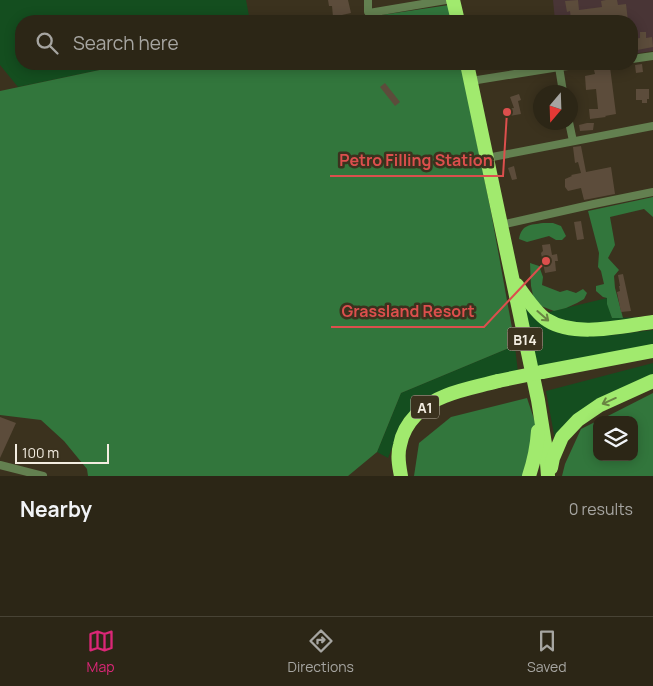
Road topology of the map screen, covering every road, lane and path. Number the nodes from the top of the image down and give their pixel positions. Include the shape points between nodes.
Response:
1 (368, 0) edge
2 (446, 0) edge
3 (453, 0) edge
4 (457, 15) edge
5 (653, 56) edge
6 (638, 57) edge
7 (468, 70) edge
8 (539, 70) edge
9 (559, 70) edge
10 (471, 81) junction
11 (562, 85) edge
12 (653, 126) edge
13 (571, 130) edge
14 (573, 141) junction
15 (487, 158) junction
16 (653, 192) edge
17 (501, 225) junction
18 (512, 278) junction
19 (653, 322) edge
20 (653, 351) edge
21 (653, 381) edge
22 (538, 400) junction
23 (0, 465) edge
24 (43, 476) edge
25 (401, 476) edge
26 (528, 476) edge
27 (548, 476) edge

1 - 2 street via 370,13
3 - 4 highway
5 - 6 street
7 - 10 highway, B14
8 - 10 street
9 - 11 street
10 - 15 highway, B14
12 - 14 street
13 - 14 street
14 - 15 street
15 - 17 highway, B14
16 - 17 street
17 - 18 highway, B14
18 -> 19 highway via 546,320 564,327 583,330
18 - 22 highway, B14
20 - 25 highway, A1, bridge via 498,381 429,404 405,429 400,445
21 -> 27 highway via 600,405 578,420 562,437
22 - 26 highway via 537,445
22 - 27 highway
23 - 24 street

